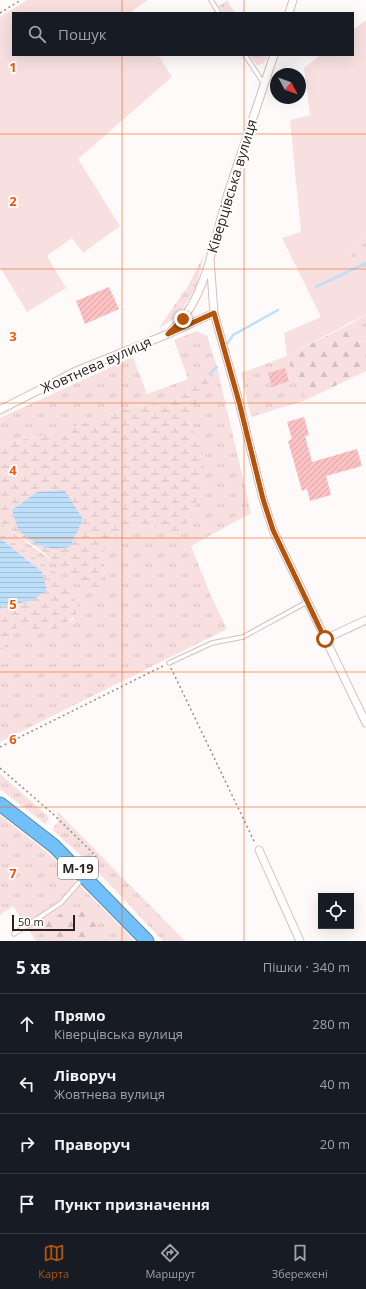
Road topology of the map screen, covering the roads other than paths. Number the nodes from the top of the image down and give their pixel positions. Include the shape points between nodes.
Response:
1 (211, 0) edge
2 (294, 0) edge
3 (218, 12) edge
4 (289, 12) edge
5 (246, 56) edge
6 (274, 56) edge
7 (264, 84) junction
8 (210, 259) junction
9 (214, 313) junction
10 (168, 334) junction
11 (0, 410) edge
12 (307, 602) junction
13 (366, 620) edge
14 (325, 639) junction
15 (169, 663) road end
16 (366, 723) edge
17 (0, 804) edge
18 (259, 850) road end
19 (85, 875) junction
20 (14, 934) dead end
21 (147, 941) edge
22 (300, 941) edge

1 - 3 lane
2 - 4 street
5 - 7 lane
6 - 7 street, Ківерцівська вулиця
7 - 8 street, Ківерцівська вулиця via 228,193
8 - 9 street, Ківерцівська вулиця
8 - 10 street via 200,292 183,319
9 - 10 street, Жовтнева вулиця
9 - 12 street, Ківерцівська вулиця via 263,499 273,530
10 - 11 street, Жовтнева вулиця via 76,371
12 - 14 street, Ківерцівська вулиця
12 - 15 lane via 243,637 212,643
13 - 14 street
14 - 16 street, Ківерцівська вулиця
17 - 19 highway, М-19 via 54,846
18 - 22 street
19 - 20 lane via 61,903
19 - 21 highway, М-19

